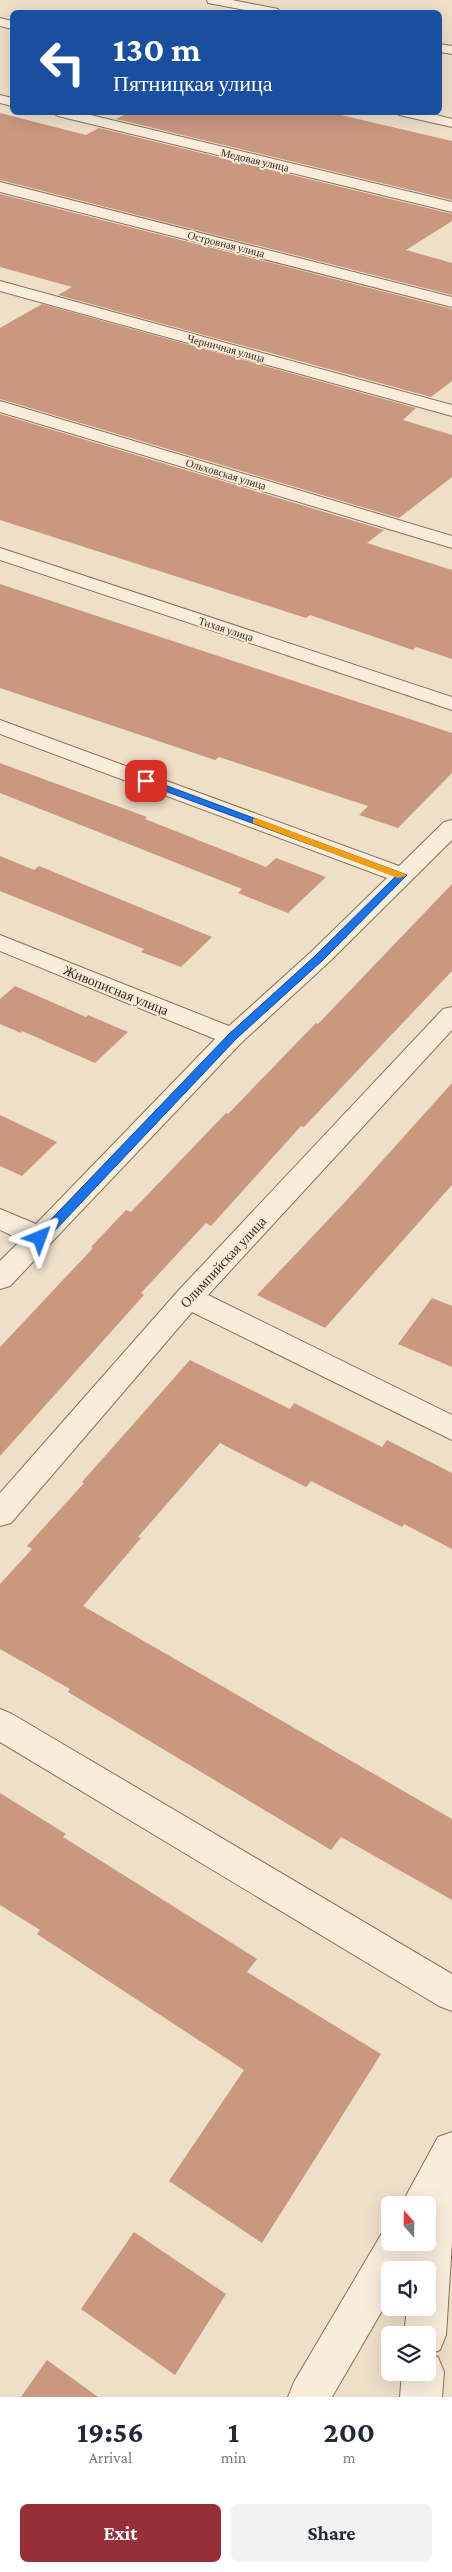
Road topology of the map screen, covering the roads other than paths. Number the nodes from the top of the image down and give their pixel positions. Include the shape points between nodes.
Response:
1 (213, 0) edge
2 (262, 10) edge
3 (70, 115) edge
4 (417, 115) edge
5 (452, 123) edge
6 (0, 187) edge
7 (452, 207) edge
8 (0, 286) edge
9 (452, 302) edge
10 (0, 406) edge
11 (452, 411) edge
12 (452, 542) edge
13 (0, 554) edge
14 (452, 704) edge
15 (0, 727) edge
16 (452, 827) edge
17 (402, 875) junction
18 (0, 942) edge
19 (452, 1015) edge
20 (232, 1037) junction
21 (442, 1040) edge
22 (0, 1219) edge
23 (40, 1238) junction
24 (0, 1279) edge
25 (188, 1298) junction
26 (452, 1428) edge
27 (0, 1514) edge
28 (0, 1724) edge
29 (452, 1994) edge
30 (436, 2178) edge
31 (394, 2251) edge
32 (431, 2261) edge
33 (422, 2381) edge
34 (309, 2397) edge
35 (421, 2397) edge

1 - 2 street
3 - 7 street, Медовая улица
4 - 5 street
6 - 9 street, Островная улица
8 - 11 street, Черничная улица
10 - 12 street, Ольховская улица
13 - 14 street, Тихая улица
15 - 17 street
16 - 17 street
17 - 20 street via 320,957
18 - 20 street, Живописная улица
19 - 21 street, Олимпийская улица
20 - 23 street
21 - 25 street, Олимпийская улица
22 - 23 street
23 - 24 street
25 - 26 street
25 - 27 street, Олимпийская улица
28 - 29 street
30 - 32 street
31 - 34 street
33 - 35 street

